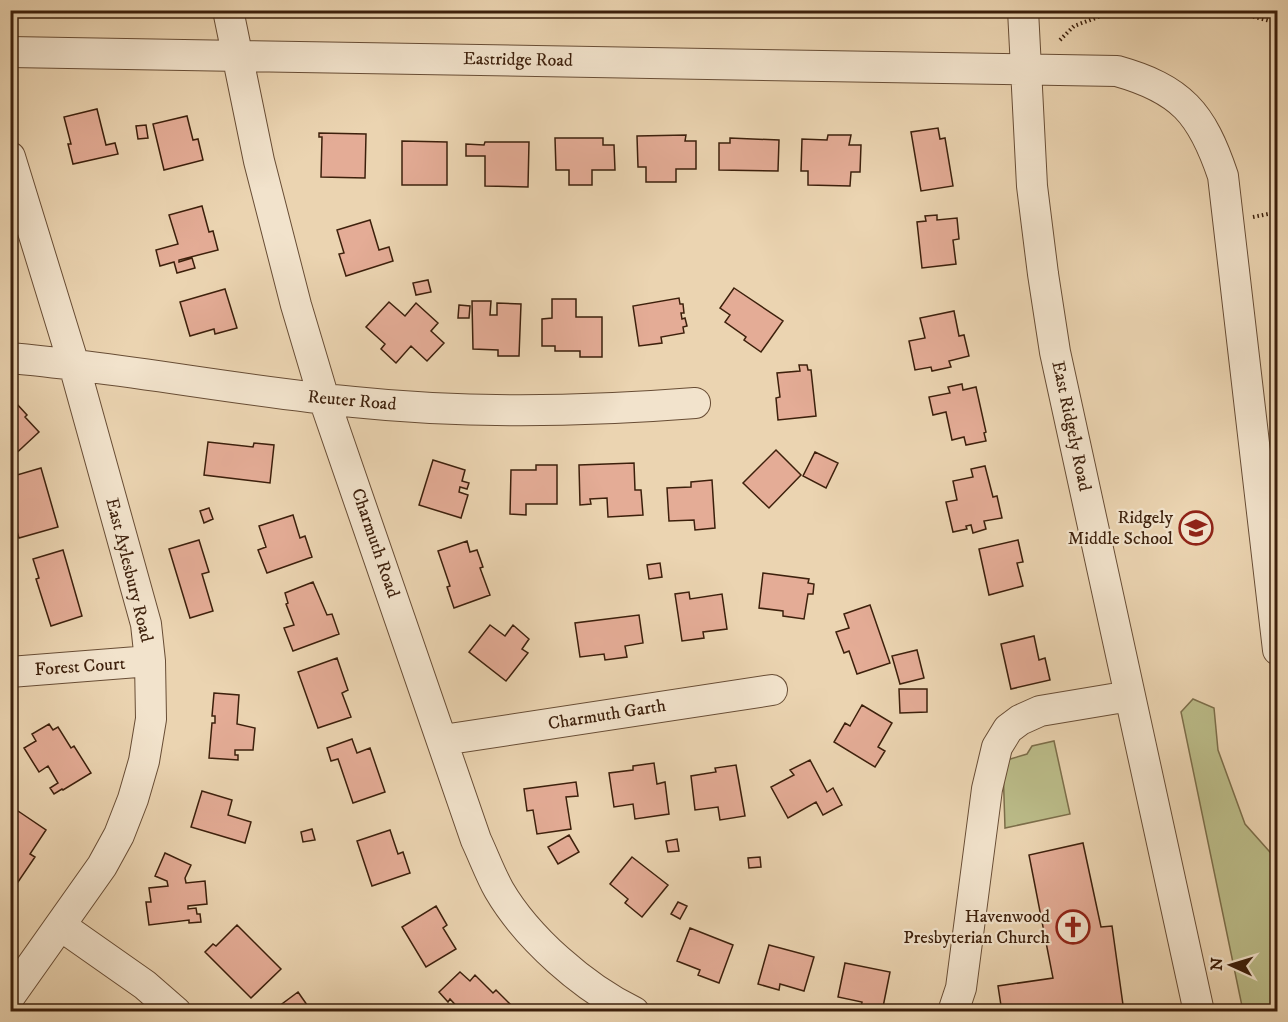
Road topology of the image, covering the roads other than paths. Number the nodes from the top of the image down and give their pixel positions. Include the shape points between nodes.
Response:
1 (228, 10) edge
2 (1023, 10) edge
3 (10, 52) edge
4 (238, 55) junction
5 (1025, 69) junction
6 (10, 157) edge
7 (10, 358) edge
8 (74, 365) junction
9 (324, 399) junction
10 (695, 403) dead end
11 (1278, 650) edge
12 (150, 661) junction
13 (10, 672) edge
14 (772, 690) dead end
15 (1130, 696) junction
16 (443, 740) junction
17 (61, 926) junction
18 (10, 996) edge
19 (176, 1011) edge
20 (634, 1011) edge
21 (953, 1011) edge
22 (1199, 1011) edge

1 - 4 street, Charmuth Road
2 - 5 street, East Ridgely Road
3 - 4 street, Eastridge Road
4 - 5 street, Eastridge Road
4 - 9 street, Charmuth Road via 277,237
5 - 11 street, Eastridge Road via 1116,70 1147,79 1172,94 1194,115 1213,144 1223,176
5 - 15 street, East Ridgely Road via 1032,186 1055,352
6 - 8 street, East Aylesbury Road
7 - 8 street, Reuter Road
8 - 9 street, Reuter Road
8 - 12 street, East Aylesbury Road via 146,624
9 - 10 street, Reuter Road via 485,410 617,409
9 - 16 street, Charmuth Road
12 - 13 street, Forest Court
12 - 17 street, East Aylesbury Road via 151,719 134,799 102,866
14 - 16 street, Charmuth Garth
15 - 21 street via 1040,711 1008,729 997,747 987,789 961,988
15 - 22 street, East Ridgely Road
16 - 20 street, Charmuth Road via 476,840 500,891 538,941 577,977
17 - 18 street, East Aylesbury Road
17 - 19 street

